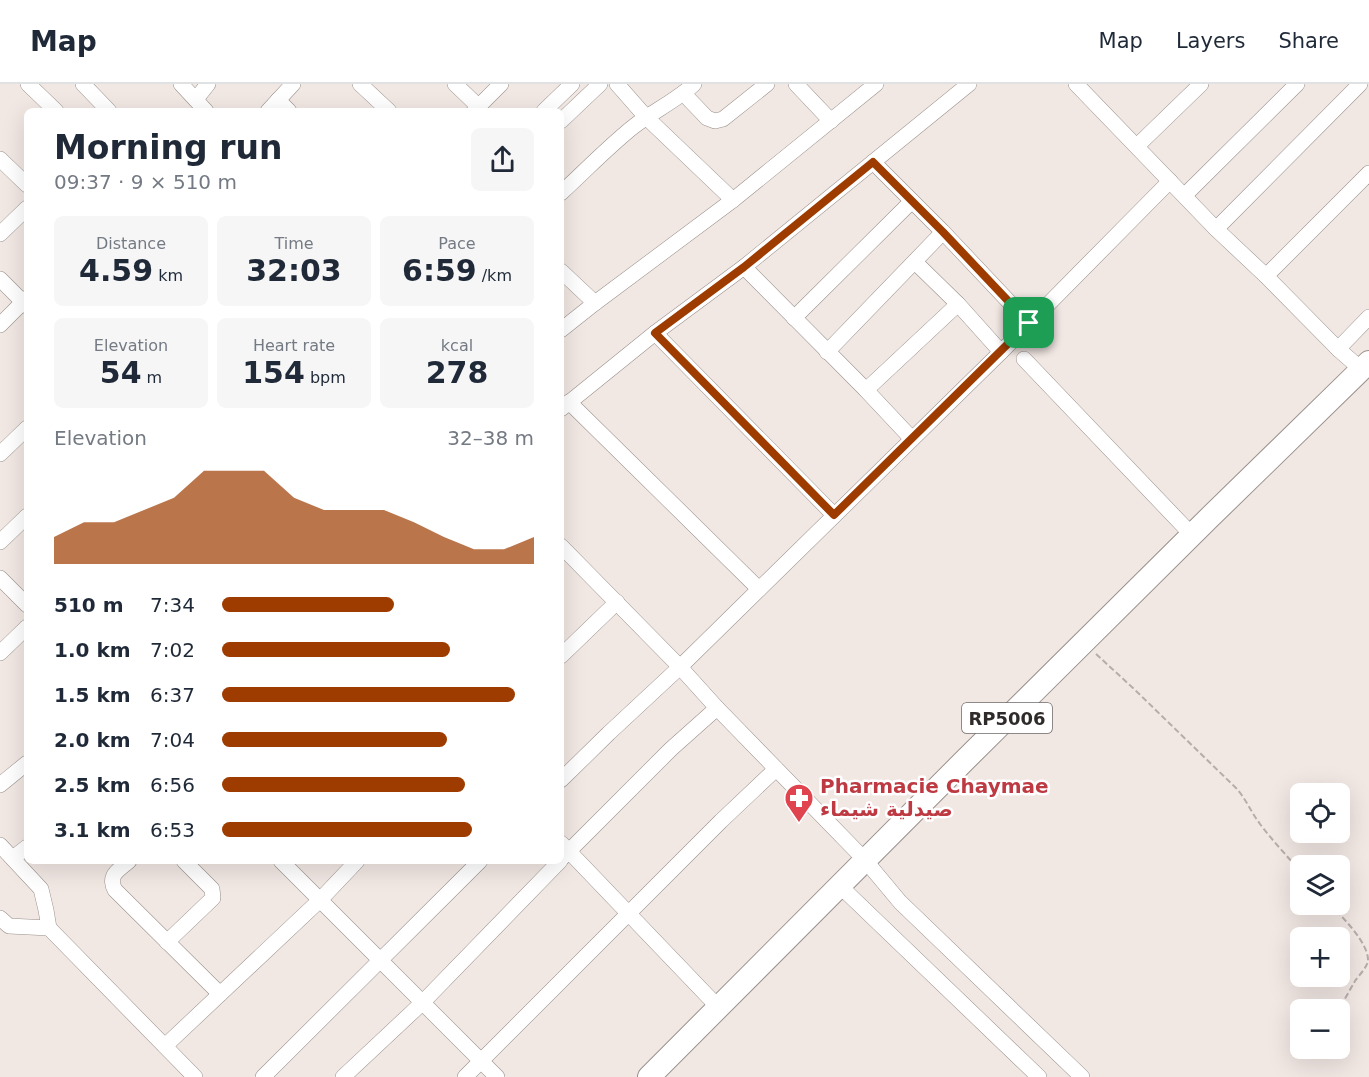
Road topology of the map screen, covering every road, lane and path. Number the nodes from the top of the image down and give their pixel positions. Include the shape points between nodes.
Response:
1 (28, 84) edge
2 (83, 84) edge
3 (181, 84) edge
4 (208, 84) edge
5 (293, 84) edge
6 (360, 84) edge
7 (455, 84) edge
8 (501, 84) edge
9 (572, 84) edge
10 (600, 84) edge
11 (616, 84) edge
12 (767, 84) edge
13 (796, 84) edge
14 (876, 84) edge
15 (969, 84) edge
16 (1201, 84) edge
17 (1297, 84) edge
18 (1360, 84) edge
19 (1087, 87) edge
20 (689, 89) edge
21 (196, 99) junction
22 (278, 107) edge
23 (53, 108) edge
24 (106, 108) edge
25 (204, 108) edge
26 (386, 108) edge
27 (476, 108) edge
28 (478, 108) edge
29 (547, 108) edge
30 (646, 117) junction
31 (564, 118) edge
32 (831, 121) junction
33 (1137, 146) junction
34 (0, 159) edge
35 (873, 162) junction
36 (1369, 173) edge
37 (1170, 181) junction
38 (24, 182) edge
39 (564, 190) edge
40 (1185, 195) junction
41 (733, 200) junction
42 (912, 201) junction
43 (24, 211) edge
44 (1216, 229) junction
45 (943, 232) junction
46 (0, 234) edge
47 (915, 262) junction
48 (744, 267) junction
49 (564, 274) edge
50 (1266, 276) junction
51 (0, 279) edge
52 (24, 300) edge
53 (595, 303) junction
54 (24, 304) edge
55 (958, 304) junction
56 (1369, 317) edge
57 (795, 318) junction
58 (1029, 323) junction
59 (0, 325) edge
60 (564, 328) edge
61 (655, 333) junction
62 (1338, 349) junction
63 (1001, 351) junction
64 (827, 352) junction
65 (1024, 359) dead end
66 (1365, 366) edge
67 (866, 390) junction
68 (565, 405) edge
69 (24, 431) edge
70 (912, 439) junction
71 (0, 454) edge
72 (834, 515) junction
73 (24, 519) edge
74 (1192, 535) junction
75 (0, 542) edge
76 (564, 549) edge
77 (0, 578) edge
78 (759, 589) junction
79 (24, 602) edge
80 (617, 602) junction
81 (24, 630) edge
82 (1083, 643) junction
83 (564, 652) edge
84 (0, 653) edge
85 (680, 667) junction
86 (717, 708) junction
87 (24, 765) edge
88 (776, 769) junction
89 (564, 777) edge
90 (0, 785) edge
91 (0, 845) edge
92 (24, 849) edge
93 (564, 853) edge
94 (564, 855) edge
95 (13, 858) junction
96 (865, 860) junction
97 (1290, 860) edge
98 (126, 864) edge
99 (187, 864) edge
100 (284, 864) edge
101 (354, 864) edge
102 (477, 864) edge
103 (554, 864) edge
104 (840, 886) junction
105 (320, 900) junction
106 (629, 913) junction
107 (1341, 915) edge
108 (0, 918) edge
109 (49, 928) junction
110 (167, 942) junction
111 (381, 961) junction
112 (220, 994) junction
113 (1345, 999) edge
114 (422, 1003) junction
115 (719, 1008) junction
116 (165, 1046) junction
117 (481, 1061) junction
118 (195, 1077) edge
119 (263, 1077) edge
120 (343, 1077) edge
121 (465, 1077) edge
122 (497, 1077) edge
123 (649, 1077) edge
124 (1039, 1077) edge
125 (1082, 1077) edge

1 - 23 street
2 - 24 street
3 - 21 street
4 - 21 street
5 - 22 street
6 - 26 street
7 - 27 street
8 - 28 street
9 - 29 street
10 - 31 street
11 - 30 street
12 - 20 street via 723,119 714,121 707,118
13 - 32 street
14 - 32 street
15 - 35 street
16 - 33 street
17 - 40 street
18 - 44 street
19 - 33 street
20 - 30 street
21 - 25 street
30 - 39 street
30 - 41 street
32 - 41 street
33 - 37 street
34 - 38 street
35 - 42 street
35 - 48 street
36 - 50 street
37 - 40 street
37 - 58 street
40 - 44 street
41 - 53 street
42 - 45 street
42 - 57 street
43 - 46 street
44 - 50 street
45 - 47 street
45 - 58 street
47 - 55 street
47 - 64 street
48 - 57 street
48 - 61 street
49 - 53 street
50 - 62 street
51 - 52 street
53 - 60 street
54 - 59 street
55 - 63 street
55 - 67 street
56 - 62 street
57 - 64 street
58 - 63 street
61 - 68 street
61 - 72 street
62 - 66 street
63 - 70 street
64 - 67 street
65 - 74 street
66 - 74 main road, RP5006
67 - 70 street
68 - 78 street
69 - 71 street
70 - 72 street
72 - 78 street
73 - 75 street
74 - 82 main road, RP5006
76 - 80 street
77 - 79 street
78 - 85 street
80 - 83 street
80 - 85 street
81 - 84 street
82 - 96 main road, RP5006
82 - 97 path via 1236,788 1259,824
85 - 86 street
85 - 89 street
86 - 88 street
86 - 93 street
87 - 90 street
88 - 96 street
88 - 106 street
91 - 95 street
92 - 95 street
94 - 106 street
95 - 109 street via 41,889
96 - 104 main road, RP5006
96 - 125 street via 900,902
98 - 110 street via 112,878 113,886
99 - 110 street via 212,889 213,898
100 - 105 street
101 - 105 street
102 - 111 street
103 - 114 street
104 - 115 main road, RP5006
104 - 124 street
105 - 111 street
105 - 112 street
106 - 115 street
106 - 117 street
107 - 113 path via 1358,933 1369,960
108 - 109 street via 9,926
109 - 116 street
110 - 112 street
111 - 114 street
111 - 119 street
112 - 116 street
114 - 117 street
114 - 120 street
115 - 123 main road, RP5006
116 - 118 street
117 - 121 street
117 - 122 street

